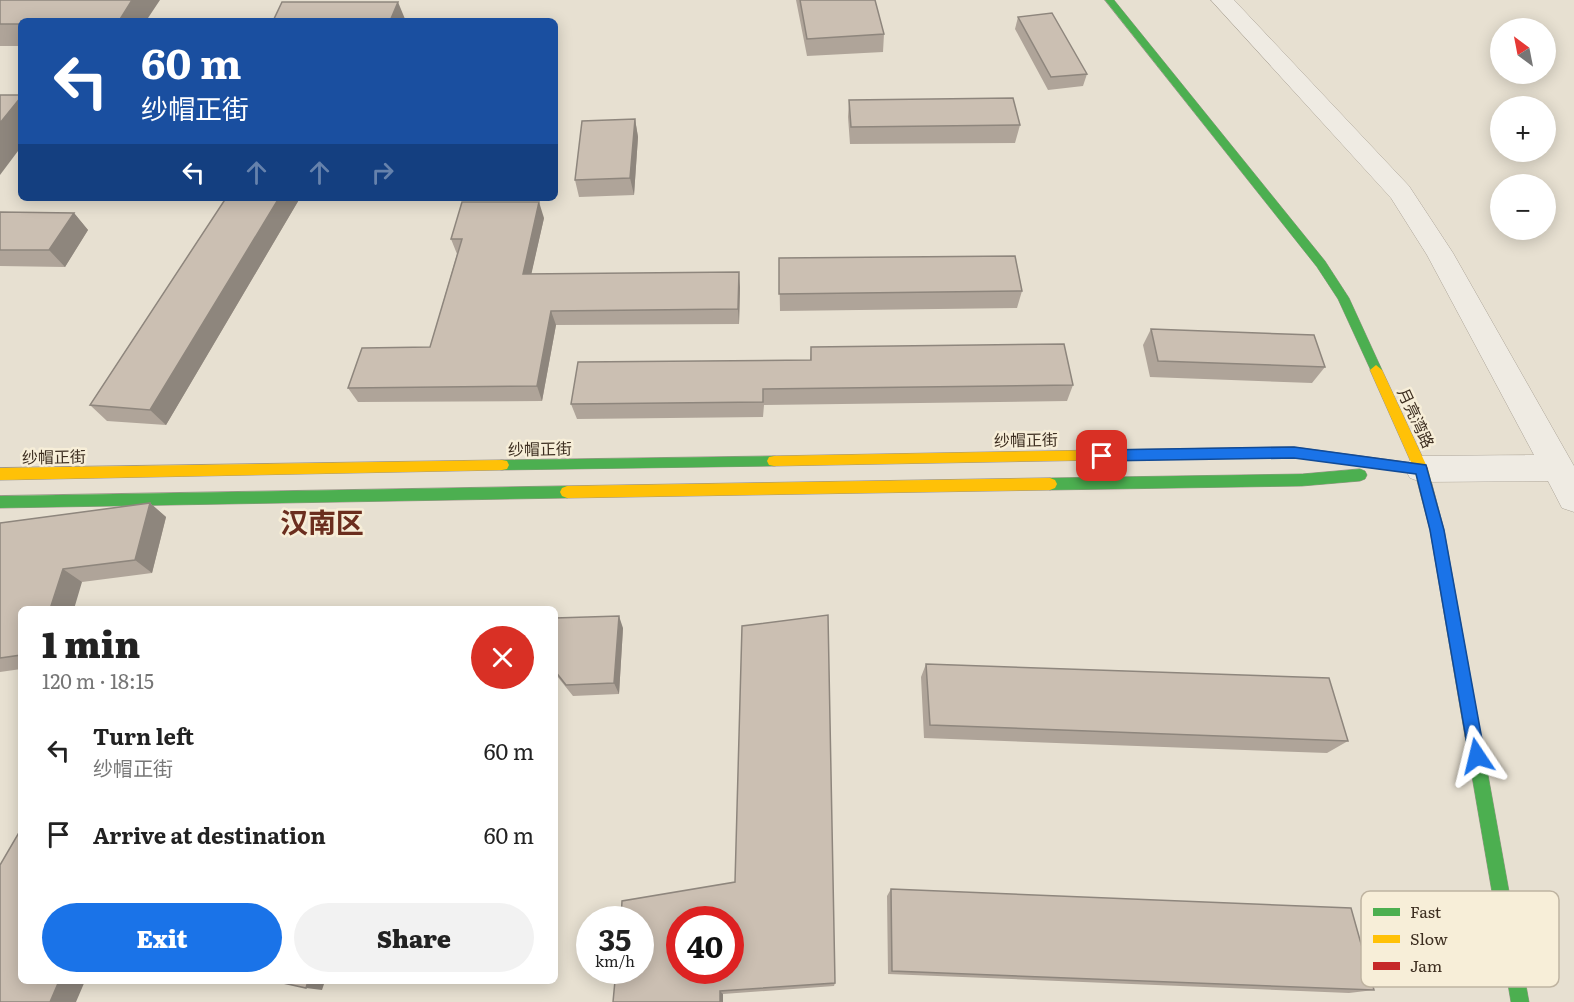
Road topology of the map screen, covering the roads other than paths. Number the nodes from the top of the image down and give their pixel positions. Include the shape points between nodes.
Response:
1 (1109, 0) edge
2 (1222, 0) edge
3 (1559, 468) junction
4 (1421, 469) junction
5 (0, 474) edge
6 (1574, 498) edge
7 (0, 502) edge
8 (1500, 891) edge
9 (1517, 987) edge
10 (1520, 1002) edge

1 - 4 main road, 月亮湾路 via 1321,264 1343,298
2 - 3 street via 1400,192 1439,253
3 - 4 street
3 - 6 street
4 - 5 main road, 纱帽正街 via 1294,452
4 - 7 main road via 1302,480
4 - 8 main road, 月亮湾路 via 1437,530
9 - 10 main road, 月亮湾路

